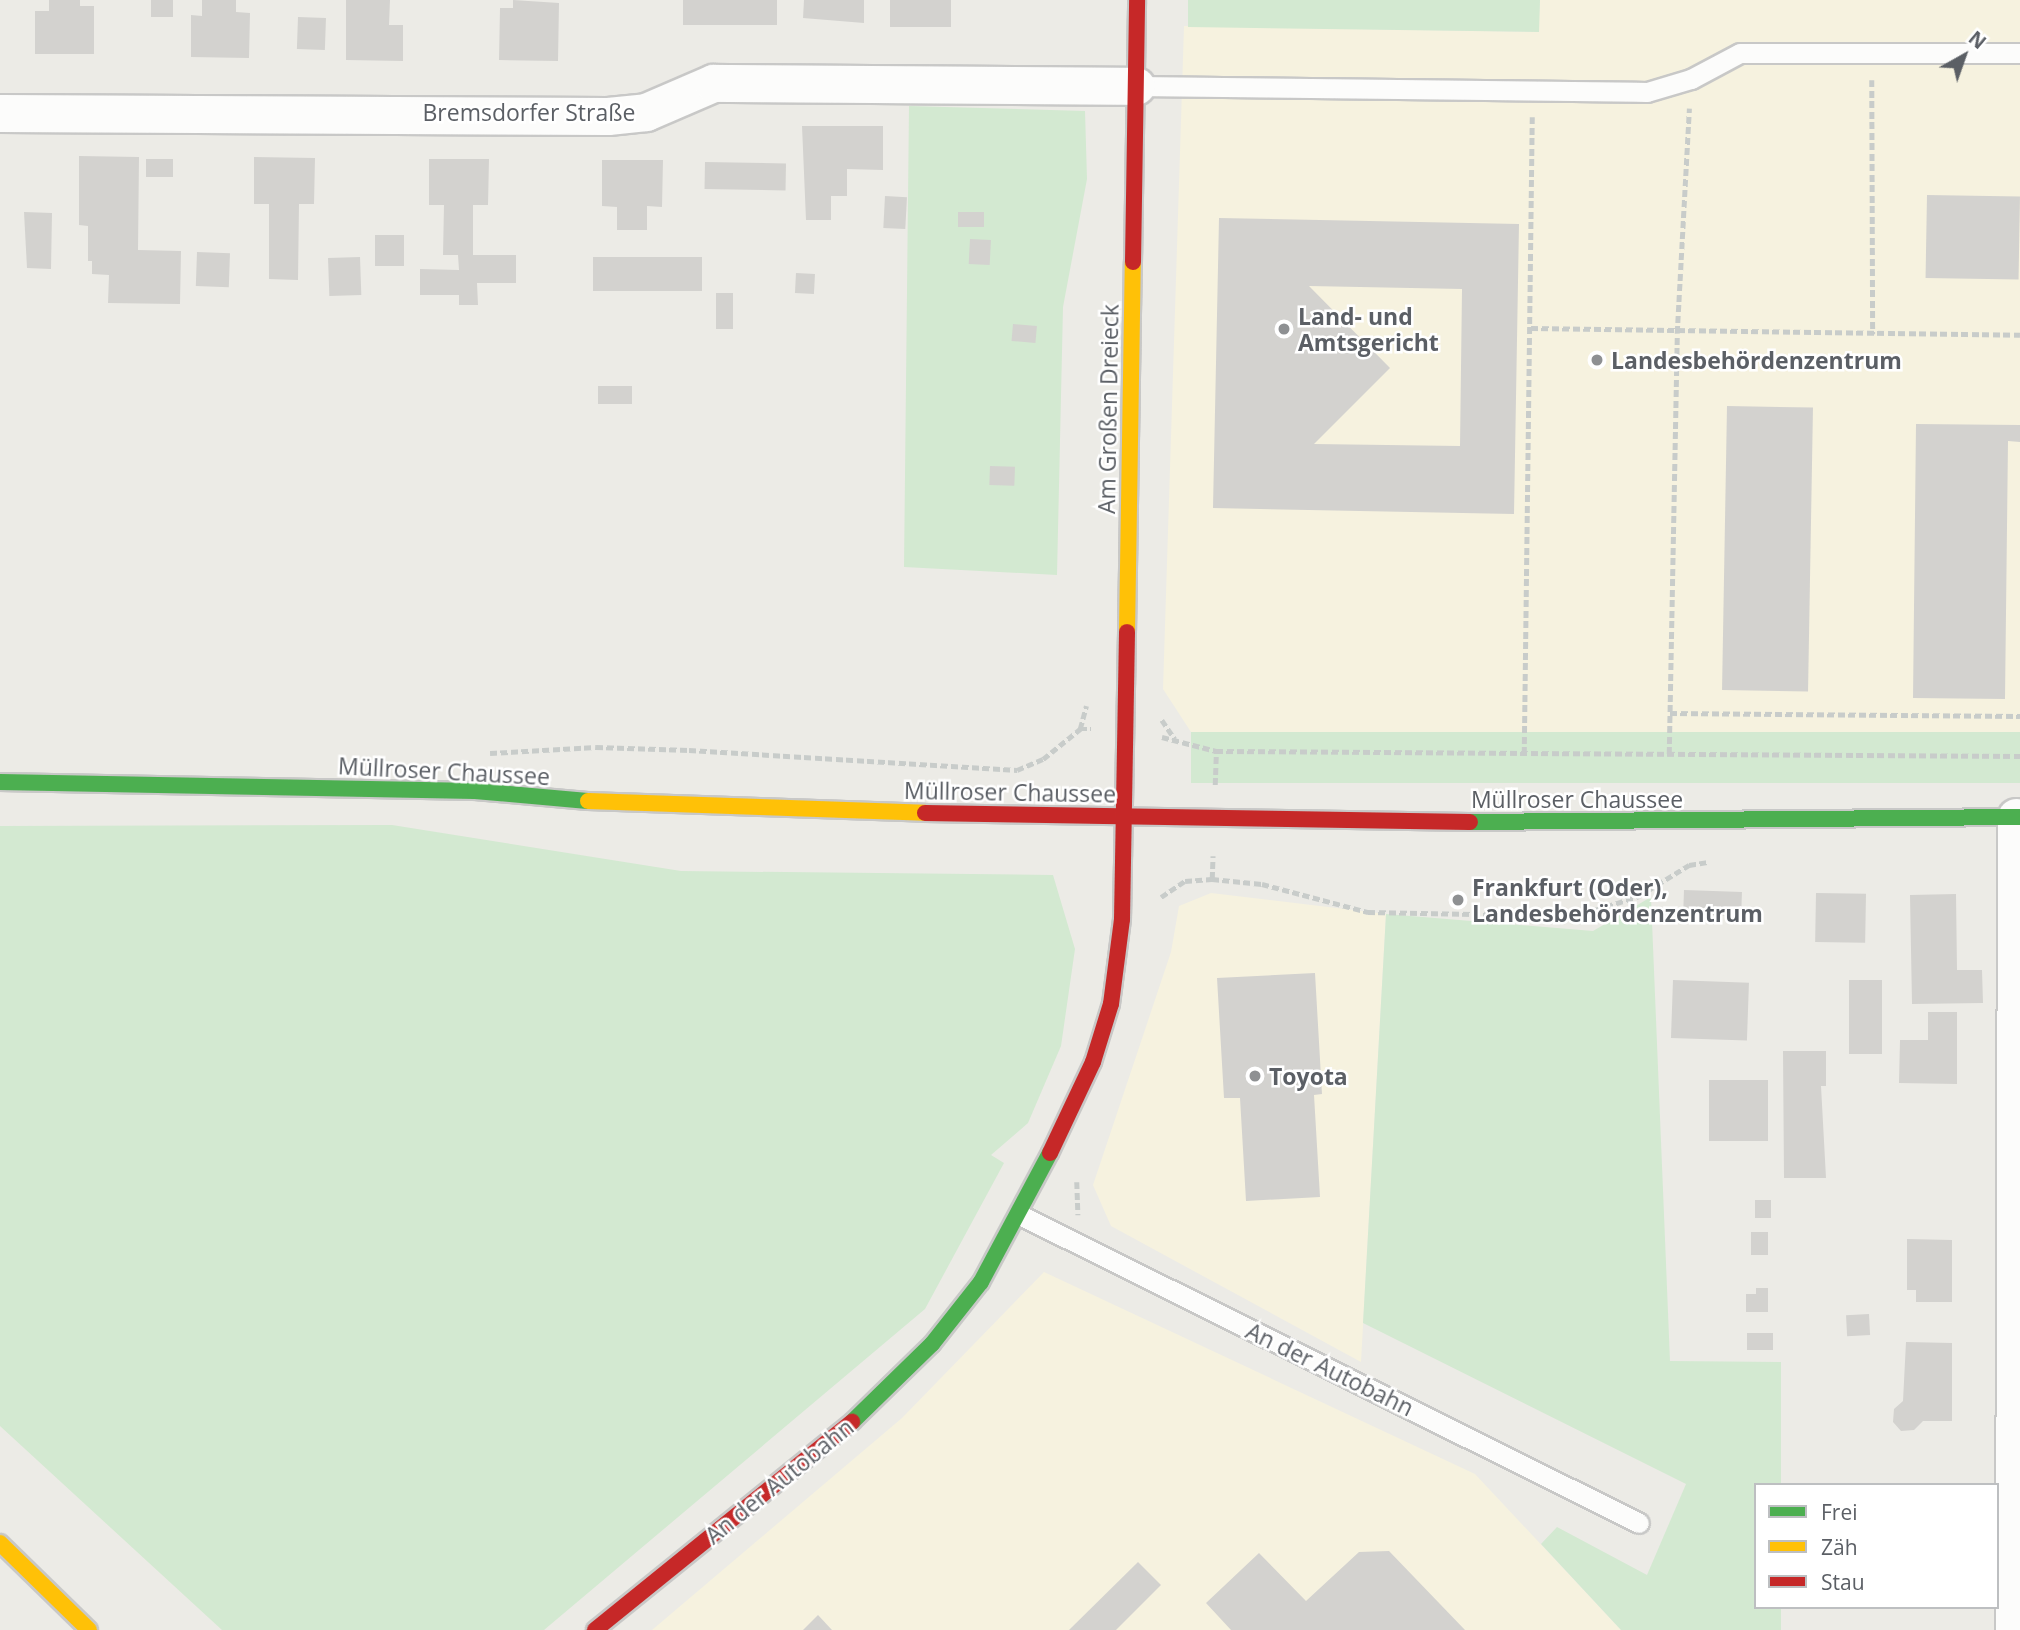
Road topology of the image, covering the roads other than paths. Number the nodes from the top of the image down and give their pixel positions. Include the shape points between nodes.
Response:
1 (1137, 0) edge
2 (2020, 53) edge
3 (1136, 86) junction
4 (0, 113) edge
5 (0, 782) edge
6 (2018, 817) edge
7 (1124, 818) junction
8 (1020, 1215) junction
9 (1639, 1523) dead end
10 (0, 1543) edge
11 (89, 1630) edge
12 (596, 1630) edge
13 (2014, 1630) edge

1 - 3 main road, Am Großen Dreieck
2 - 3 lane via 1740,53 1691,79 1647,92
3 - 4 street, Bremsdorfer Straße via 713,83 646,112 608,116
3 - 7 main road, Am Großen Dreieck
5 - 7 main road, Müllroser Chaussee via 475,791 629,805
6 - 7 main road, Müllroser Chaussee via 1670,822
6 - 13 street
7 - 8 main road, An der Autobahn via 1122,919 1111,1004 1093,1062
8 - 9 lane, An der Autobahn
8 - 12 main road, An der Autobahn via 981,1282 932,1344 876,1402
10 - 11 main road

